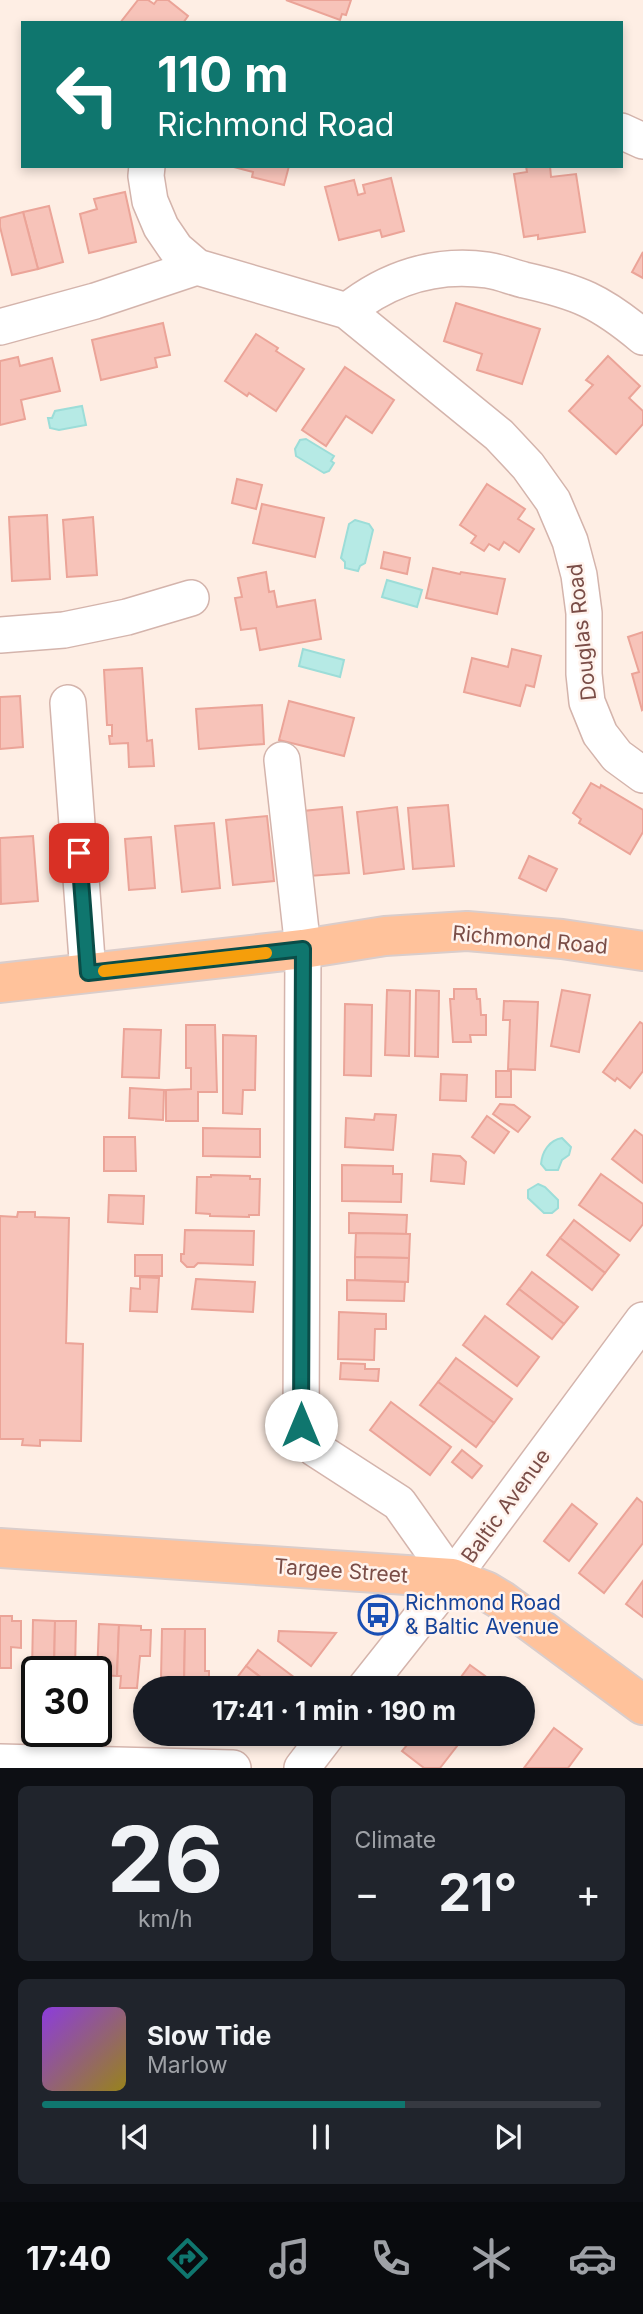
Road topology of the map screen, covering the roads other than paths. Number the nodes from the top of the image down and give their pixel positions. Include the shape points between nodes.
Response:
1 (623, 132) edge
2 (643, 141) edge
3 (147, 168) edge
4 (197, 267) junction
5 (347, 311) junction
6 (0, 327) edge
7 (643, 337) edge
8 (191, 598) dead end
9 (0, 635) edge
10 (68, 703) dead end
11 (282, 760) dead end
12 (643, 775) edge
13 (303, 949) junction
14 (643, 951) edge
15 (88, 973) junction
16 (0, 983) edge
17 (643, 1320) edge
18 (0, 1548) edge
19 (452, 1578) junction
20 (374, 1676) edge
21 (643, 1705) edge
22 (319, 1746) edge
23 (0, 1762) edge
24 (233, 1768) edge
25 (302, 1768) edge

1 - 2 street
3 - 4 street, Douglas Road via 150,201 161,227 176,249
4 - 5 street, Douglas Road
4 - 6 street
5 - 7 street via 388,285 421,272 455,268 558,287 590,299
5 - 12 street, Douglas Road via 499,435 553,501 579,575 587,702 600,734 617,756
8 - 9 street via 64,630
10 - 15 street
11 - 13 street
13 - 14 main road, Richmond Road via 385,936 467,931
13 - 15 main road, Richmond Road
13 - 19 street via 301,1425 314,1448 399,1503
15 - 16 main road, Richmond Road
17 - 19 street, Baltic Avenue
18 - 19 main road, Targee Street
19 - 20 street, Baltic Avenue
19 - 21 main road, Targee Street via 501,1600
22 - 25 street
23 - 24 street

